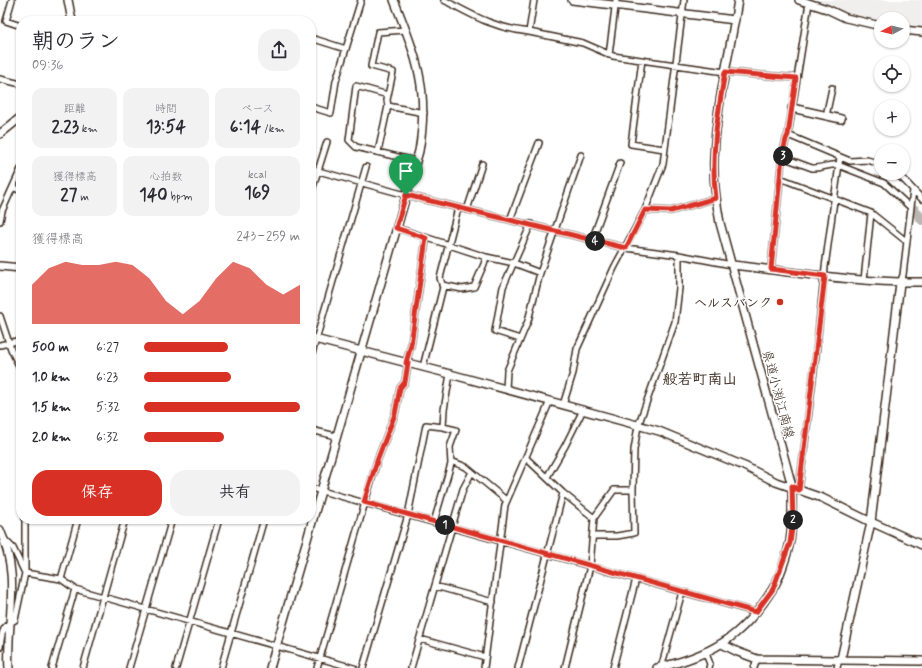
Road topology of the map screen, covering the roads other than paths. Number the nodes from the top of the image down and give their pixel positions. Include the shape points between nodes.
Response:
1 (12, 0) edge
2 (68, 0) edge
3 (361, 0) edge
4 (394, 0) edge
5 (444, 0) edge
6 (534, 0) edge
7 (572, 0) edge
8 (684, 0) edge
9 (738, 0) edge
10 (800, 0) edge
11 (616, 3) edge
12 (809, 3) junction
13 (683, 14) junction
14 (71, 16) edge
15 (735, 20) junction
16 (16, 24) edge
17 (874, 24) edge
18 (405, 30) junction
19 (910, 31) edge
20 (529, 32) junction
21 (922, 32) edge
22 (316, 39) edge
23 (346, 49) junction
24 (609, 55) junction
25 (642, 60) junction
26 (676, 64) junction
27 (725, 72) junction
28 (0, 78) edge
29 (796, 78) junction
30 (16, 83) edge
31 (832, 88) dead end
32 (388, 94) junction
33 (388, 106) junction
34 (316, 108) edge
35 (792, 108) junction
36 (424, 113) junction
37 (826, 116) junction
38 (841, 119) dead end
39 (16, 121) edge
40 (0, 134) edge
41 (788, 135) junction
42 (327, 142) dead end
43 (539, 144) dead end
44 (664, 149) junction
45 (378, 152) junction
46 (581, 155) dead end
47 (782, 157) junction
48 (840, 157) junction
49 (415, 161) junction
50 (874, 162) edge
51 (620, 163) dead end
52 (482, 164) dead end
53 (838, 165) junction
54 (366, 167) dead end
55 (317, 171) junction
56 (316, 175) edge
57 (780, 178) junction
58 (904, 180) edge
59 (16, 181) edge
60 (361, 182) junction
61 (13, 188) junction
62 (16, 189) edge
63 (913, 190) junction
64 (406, 195) junction
65 (716, 198) junction
66 (834, 198) junction
67 (922, 199) edge
68 (458, 208) junction
69 (910, 208) junction
70 (467, 210) junction
71 (645, 210) junction
72 (871, 213) junction
73 (510, 220) junction
74 (0, 221) edge
75 (531, 224) junction
76 (396, 228) junction
77 (556, 231) junction
78 (426, 238) junction
79 (592, 240) junction
80 (906, 241) junction
81 (449, 246) junction
82 (626, 248) junction
83 (680, 255) junction
84 (486, 257) junction
85 (514, 263) junction
86 (732, 265) junction
87 (0, 266) edge
88 (16, 268) edge
89 (771, 269) junction
90 (540, 273) junction
91 (825, 276) junction
92 (864, 280) junction
93 (922, 282) edge
94 (900, 283) junction
95 (442, 285) junction
96 (0, 316) edge
97 (316, 332) edge
98 (520, 339) junction
99 (316, 340) edge
100 (16, 341) edge
101 (9, 342) junction
102 (0, 345) edge
103 (361, 351) junction
104 (16, 358) edge
105 (407, 363) junction
106 (423, 367) junction
107 (450, 374) junction
108 (506, 389) junction
109 (550, 401) junction
110 (563, 405) junction
111 (583, 410) junction
112 (443, 426) junction
113 (638, 426) junction
114 (316, 431) edge
115 (336, 436) junction
116 (526, 458) junction
117 (451, 461) junction
118 (472, 472) junction
119 (548, 478) junction
120 (795, 488) junction
121 (316, 489) edge
122 (321, 490) junction
123 (633, 490) junction
124 (563, 493) junction
125 (506, 500) junction
126 (364, 502) junction
127 (316, 507) edge
128 (408, 514) junction
129 (594, 518) junction
130 (434, 522) junction
131 (871, 522) junction
132 (25, 524) edge
133 (77, 524) edge
134 (124, 524) edge
135 (171, 524) edge
136 (218, 524) edge
137 (263, 524) edge
138 (311, 524) edge
139 (452, 527) junction
140 (0, 530) edge
141 (593, 536) junction
142 (4, 538) junction
143 (500, 540) junction
144 (922, 545) edge
145 (548, 554) junction
146 (590, 566) junction
147 (25, 573) junction
148 (61, 579) junction
149 (636, 579) junction
150 (435, 586) junction
151 (75, 589) junction
152 (682, 592) junction
153 (103, 597) junction
154 (493, 602) junction
155 (146, 610) junction
156 (756, 612) junction
157 (189, 621) junction
158 (10, 622) junction
159 (231, 634) junction
160 (420, 639) junction
161 (722, 644) junction
162 (276, 646) junction
163 (0, 647) edge
164 (705, 652) junction
165 (485, 657) junction
166 (319, 658) junction
167 (757, 659) junction
168 (840, 659) junction
169 (922, 661) edge
170 (9, 668) edge
171 (52, 668) edge
172 (83, 668) edge
173 (129, 668) edge
174 (176, 668) edge
175 (221, 668) edge
176 (270, 668) edge
177 (316, 668) edge
178 (354, 668) edge
179 (363, 668) edge
180 (411, 668) edge
181 (484, 668) edge
182 (518, 668) edge
183 (565, 668) edge
184 (613, 668) edge
185 (660, 668) edge
186 (709, 668) edge
187 (754, 668) edge
188 (836, 668) edge

1 - 16 street via 6,21
2 - 14 street
3 - 23 street
4 - 18 street
5 - 20 street via 485,22
6 - 20 street
7 - 11 street
8 - 13 street
9 - 15 street, 県道小渕江南線
10 - 12 street
11 - 13 street
11 - 24 street
12 - 17 street via 827,8 846,18
12 - 29 street
13 - 15 street
13 - 26 street
15 - 27 street, 県道小渕江南線
18 - 32 street via 378,32 370,66 393,72
18 - 36 street via 420,72
19 - 21 street
20 - 24 street via 583,43
22 - 23 street
23 - 34 street via 336,81 331,113
24 - 25 street
25 - 26 street
25 - 44 street via 631,144
26 - 27 street
26 - 44 street
27 - 29 street
27 - 65 street, 県道小渕江南線 via 714,159
28 - 30 street
29 - 35 street
31 - 37 street
32 - 33 street
32 - 45 street via 356,86 349,140 356,147
33 - 36 street
33 - 45 street
35 - 37 street
35 - 41 street
36 - 49 street via 422,136
37 - 38 street
39 - 40 street
41 - 47 street
41 - 48 street
42 - 55 street
43 - 73 street
44 - 71 street via 663,164
45 - 49 street
46 - 77 street
47 - 53 street via 812,168
47 - 57 street
48 - 50 street via 850,161
48 - 53 street
49 - 64 street
51 - 79 street
52 - 70 street
53 - 66 street
53 - 69 street via 884,183
54 - 60 street
55 - 56 street
55 - 60 street
57 - 66 street
57 - 89 street
58 - 63 street
59 - 61 street
60 - 64 street
60 - 97 street
61 - 62 street
61 - 74 street
63 - 67 street
63 - 69 street
64 - 68 street
64 - 76 street
65 - 71 street via 671,211
65 - 86 street, 県道小渕江南線
66 - 72 street
66 - 91 street
68 - 70 street
68 - 81 street
69 - 80 street
70 - 73 street
71 - 82 street
72 - 80 street
72 - 92 street
73 - 75 street
75 - 77 street
75 - 85 street
76 - 78 street
76 - 103 street
77 - 79 street
77 - 90 street
78 - 81 street
78 - 105 street
79 - 82 street
80 - 94 street
81 - 84 street
81 - 95 street via 440,278
82 - 83 street
82 - 110 street via 614,268 577,349
83 - 86 street
83 - 113 street via 675,322
84 - 85 street
84 - 95 street via 474,287 462,289
85 - 90 street
85 - 98 street via 503,287 495,331
86 - 89 street
86 - 120 street, 県道小渕江南線
87 - 88 street
89 - 91 street
90 - 98 street via 528,321
91 - 92 street
91 - 120 street
92 - 94 street
93 - 94 street
94 - 131 street
95 - 106 street
96 - 101 street
98 - 108 street via 507,371
99 - 103 street
100 - 101 street
101 - 102 street
101 - 104 street
103 - 105 street
103 - 115 street
105 - 106 street
105 - 126 street via 405,382 400,388 395,414
106 - 107 street
107 - 108 street
107 - 112 street
108 - 109 street
109 - 110 street
109 - 116 street
110 - 111 street
111 - 113 street
111 - 119 street
112 - 117 street via 456,430 450,447
112 - 128 street via 426,425
113 - 120 street via 659,431 697,446
113 - 123 street via 634,450
114 - 115 street
115 - 122 street
116 - 119 street
116 - 125 street
117 - 118 street
117 - 130 street
118 - 125 street
118 - 139 street
119 - 124 street
120 - 131 street
120 - 156 street, 県道小渕江南線 via 790,543 773,589
121 - 122 street
122 - 126 street
122 - 127 street
123 - 129 street via 614,490
123 - 141 street via 634,533
124 - 129 street
124 - 145 street
125 - 143 street
126 - 128 street
126 - 166 street
128 - 130 street
128 - 179 street
129 - 141 street
130 - 139 street
131 - 144 street
131 - 168 street
132 - 147 street
133 - 148 street
134 - 153 street
135 - 155 street
136 - 157 street
137 - 159 street
138 - 162 street
139 - 143 street
139 - 150 street
140 - 142 street
141 - 146 street
142 - 147 street via 13,548
142 - 158 street via 13,586
143 - 145 street
143 - 154 street
145 - 146 street
145 - 182 street
146 - 149 street
146 - 183 street
147 - 148 street
147 - 158 street via 15,620
148 - 151 street
149 - 152 street
149 - 184 street
150 - 154 street
150 - 160 street
151 - 153 street
151 - 171 street
152 - 156 street
152 - 185 street
153 - 155 street
153 - 172 street
154 - 165 street
155 - 157 street
155 - 173 street
156 - 161 street, 県道小渕江南線
157 - 159 street
157 - 174 street
158 - 163 street via 4,628
158 - 170 street
159 - 162 street
159 - 175 street
160 - 165 street
160 - 180 street
161 - 164 street, 県道小渕江南線
161 - 167 street
162 - 166 street
162 - 176 street
164 - 185 street, 県道小渕江南線
164 - 186 street
165 - 181 street
166 - 177 street
166 - 178 street
167 - 168 street
167 - 187 street
168 - 169 street
168 - 188 street

